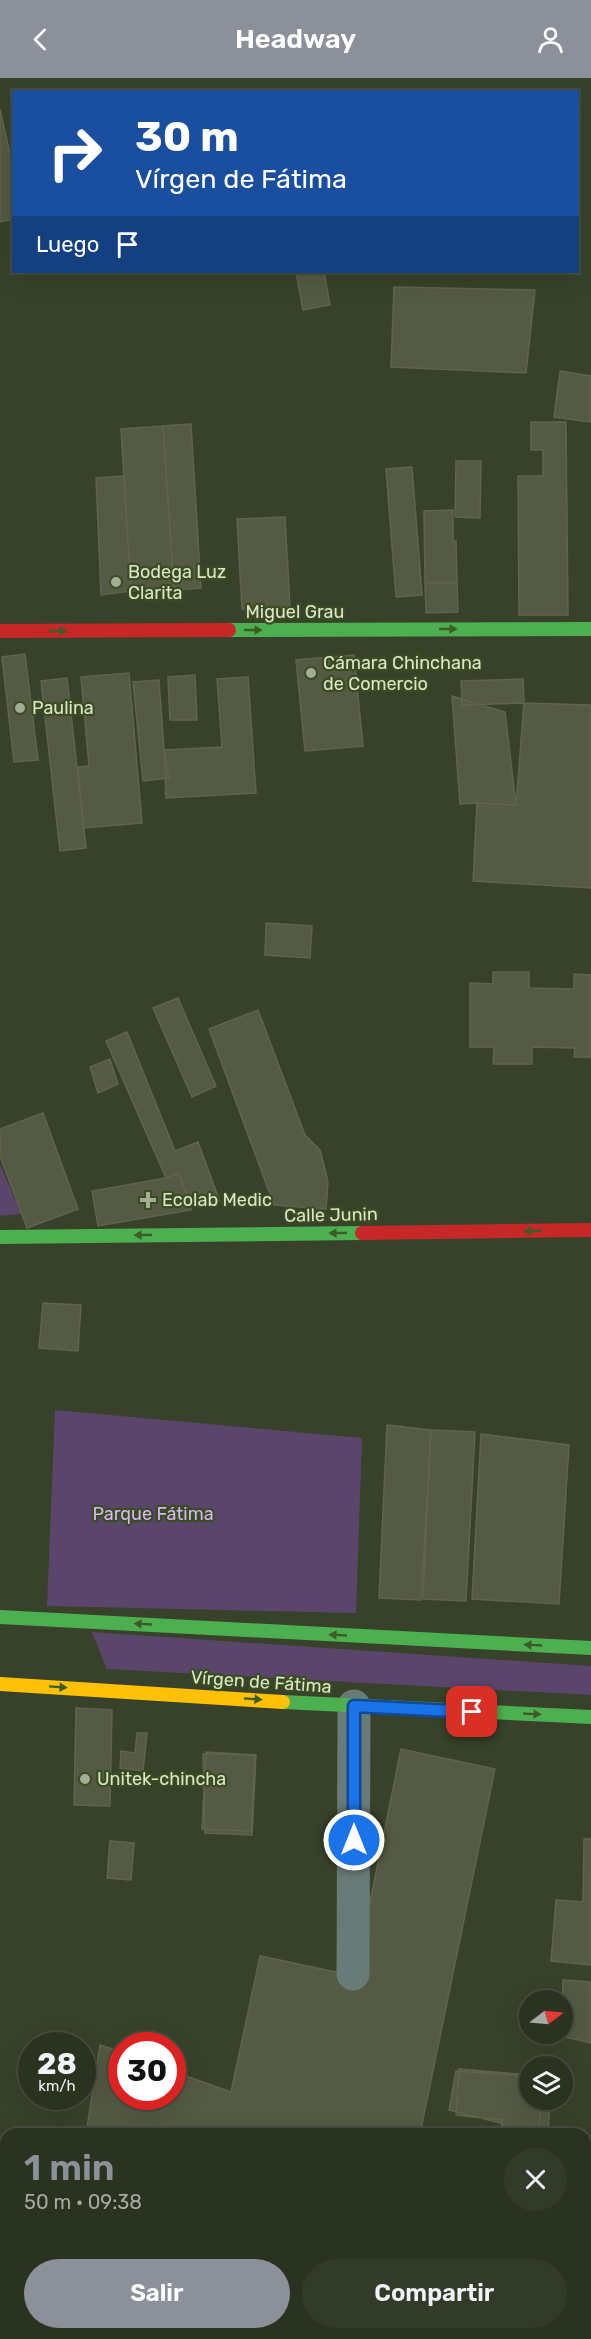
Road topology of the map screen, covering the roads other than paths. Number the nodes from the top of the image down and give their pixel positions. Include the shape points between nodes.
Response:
1 (591, 629) edge
2 (0, 631) edge
3 (591, 1230) edge
4 (0, 1237) edge
5 (0, 1617) edge
6 (591, 1648) edge
7 (0, 1683) edge
8 (354, 1706) junction
9 (591, 1717) edge
10 (354, 1974) dead end

2 -> 1 street, Miguel Grau
3 -> 4 street, Calle Junin
6 -> 5 street
7 -> 8 street, Vírgen de Fátima
8 -> 9 street, Vírgen de Fátima
8 - 10 street

